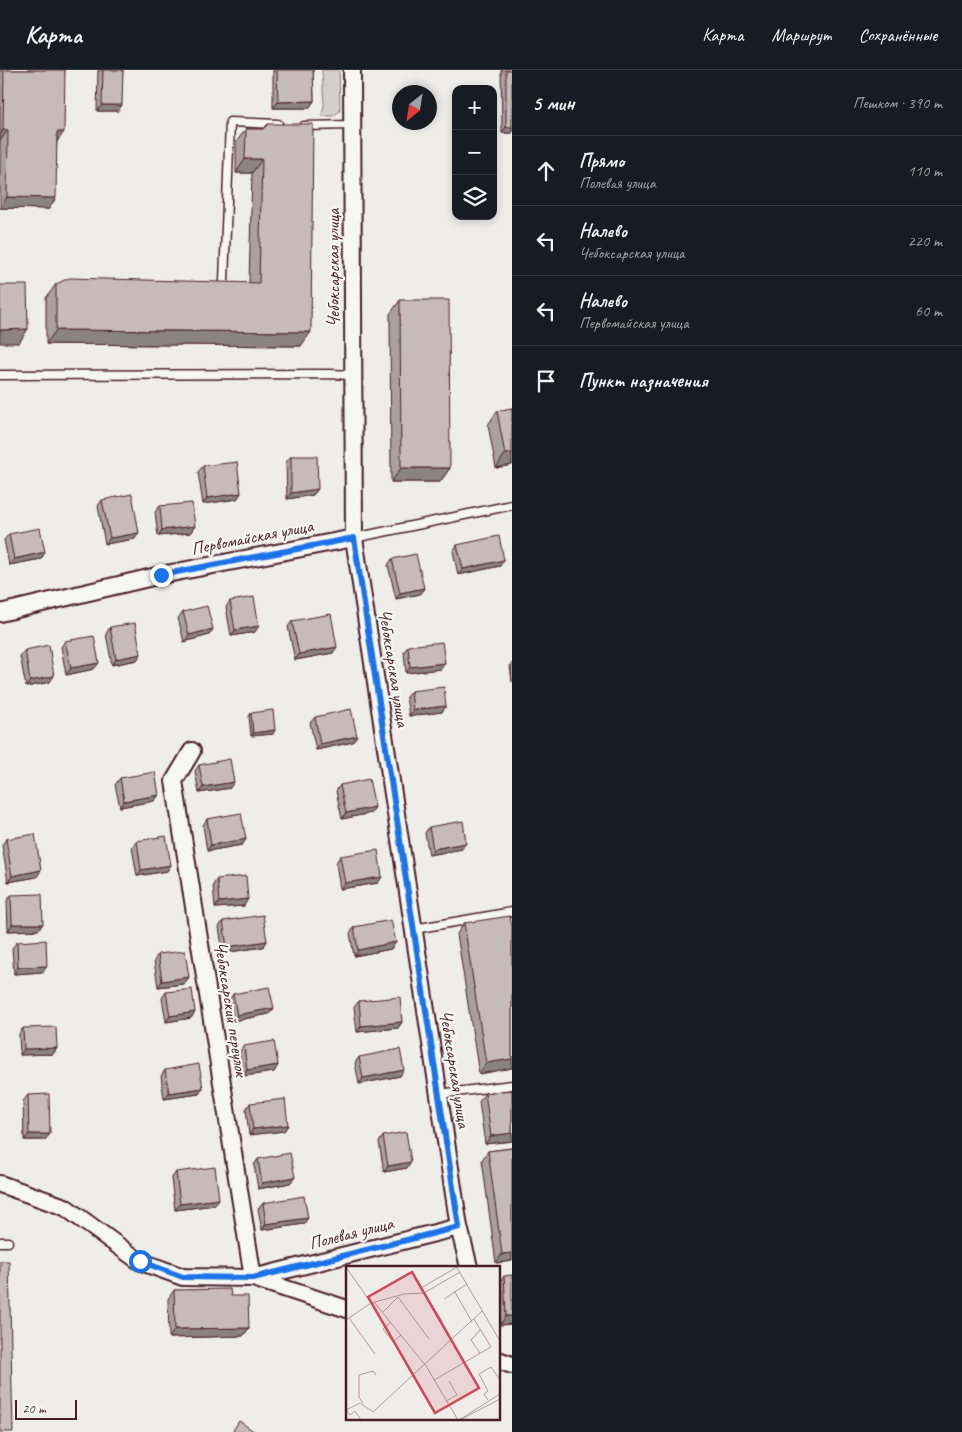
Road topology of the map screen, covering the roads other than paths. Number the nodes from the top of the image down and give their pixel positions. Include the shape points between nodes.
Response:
1 (352, 70) edge
2 (285, 125) edge
3 (294, 125) edge
4 (352, 125) junction
5 (224, 281) edge
6 (0, 375) edge
7 (353, 375) junction
8 (512, 505) edge
9 (354, 538) junction
10 (0, 613) edge
11 (192, 750) dead end
12 (512, 912) edge
13 (414, 929) junction
14 (512, 1084) edge
15 (439, 1094) junction
16 (0, 1184) edge
17 (459, 1227) junction
18 (468, 1266) edge
19 (253, 1278) junction
20 (346, 1309) edge
21 (500, 1361) edge
22 (512, 1365) edge

1 - 4 street, Чебоксарская улица
2 - 5 lane via 230,122
3 - 4 lane
4 - 7 street, Чебоксарская улица
6 - 7 lane
7 - 9 street, Чебоксарская улица
8 - 9 lane, Первомайская улица
9 - 10 street, Первомайская улица via 161,575
9 - 13 street, Чебоксарская улица
11 - 19 street, Чебоксарский переулок via 174,781
12 - 13 lane
13 - 15 street, Чебоксарская улица
14 - 15 lane
15 - 17 street, Чебоксарская улица
16 - 19 street, Полевая улица via 66,1207 148,1265 183,1277
17 - 18 street, Чебоксарская улица
17 - 19 street, Полевая улица
19 - 20 street, Полевая улица
21 - 22 street

